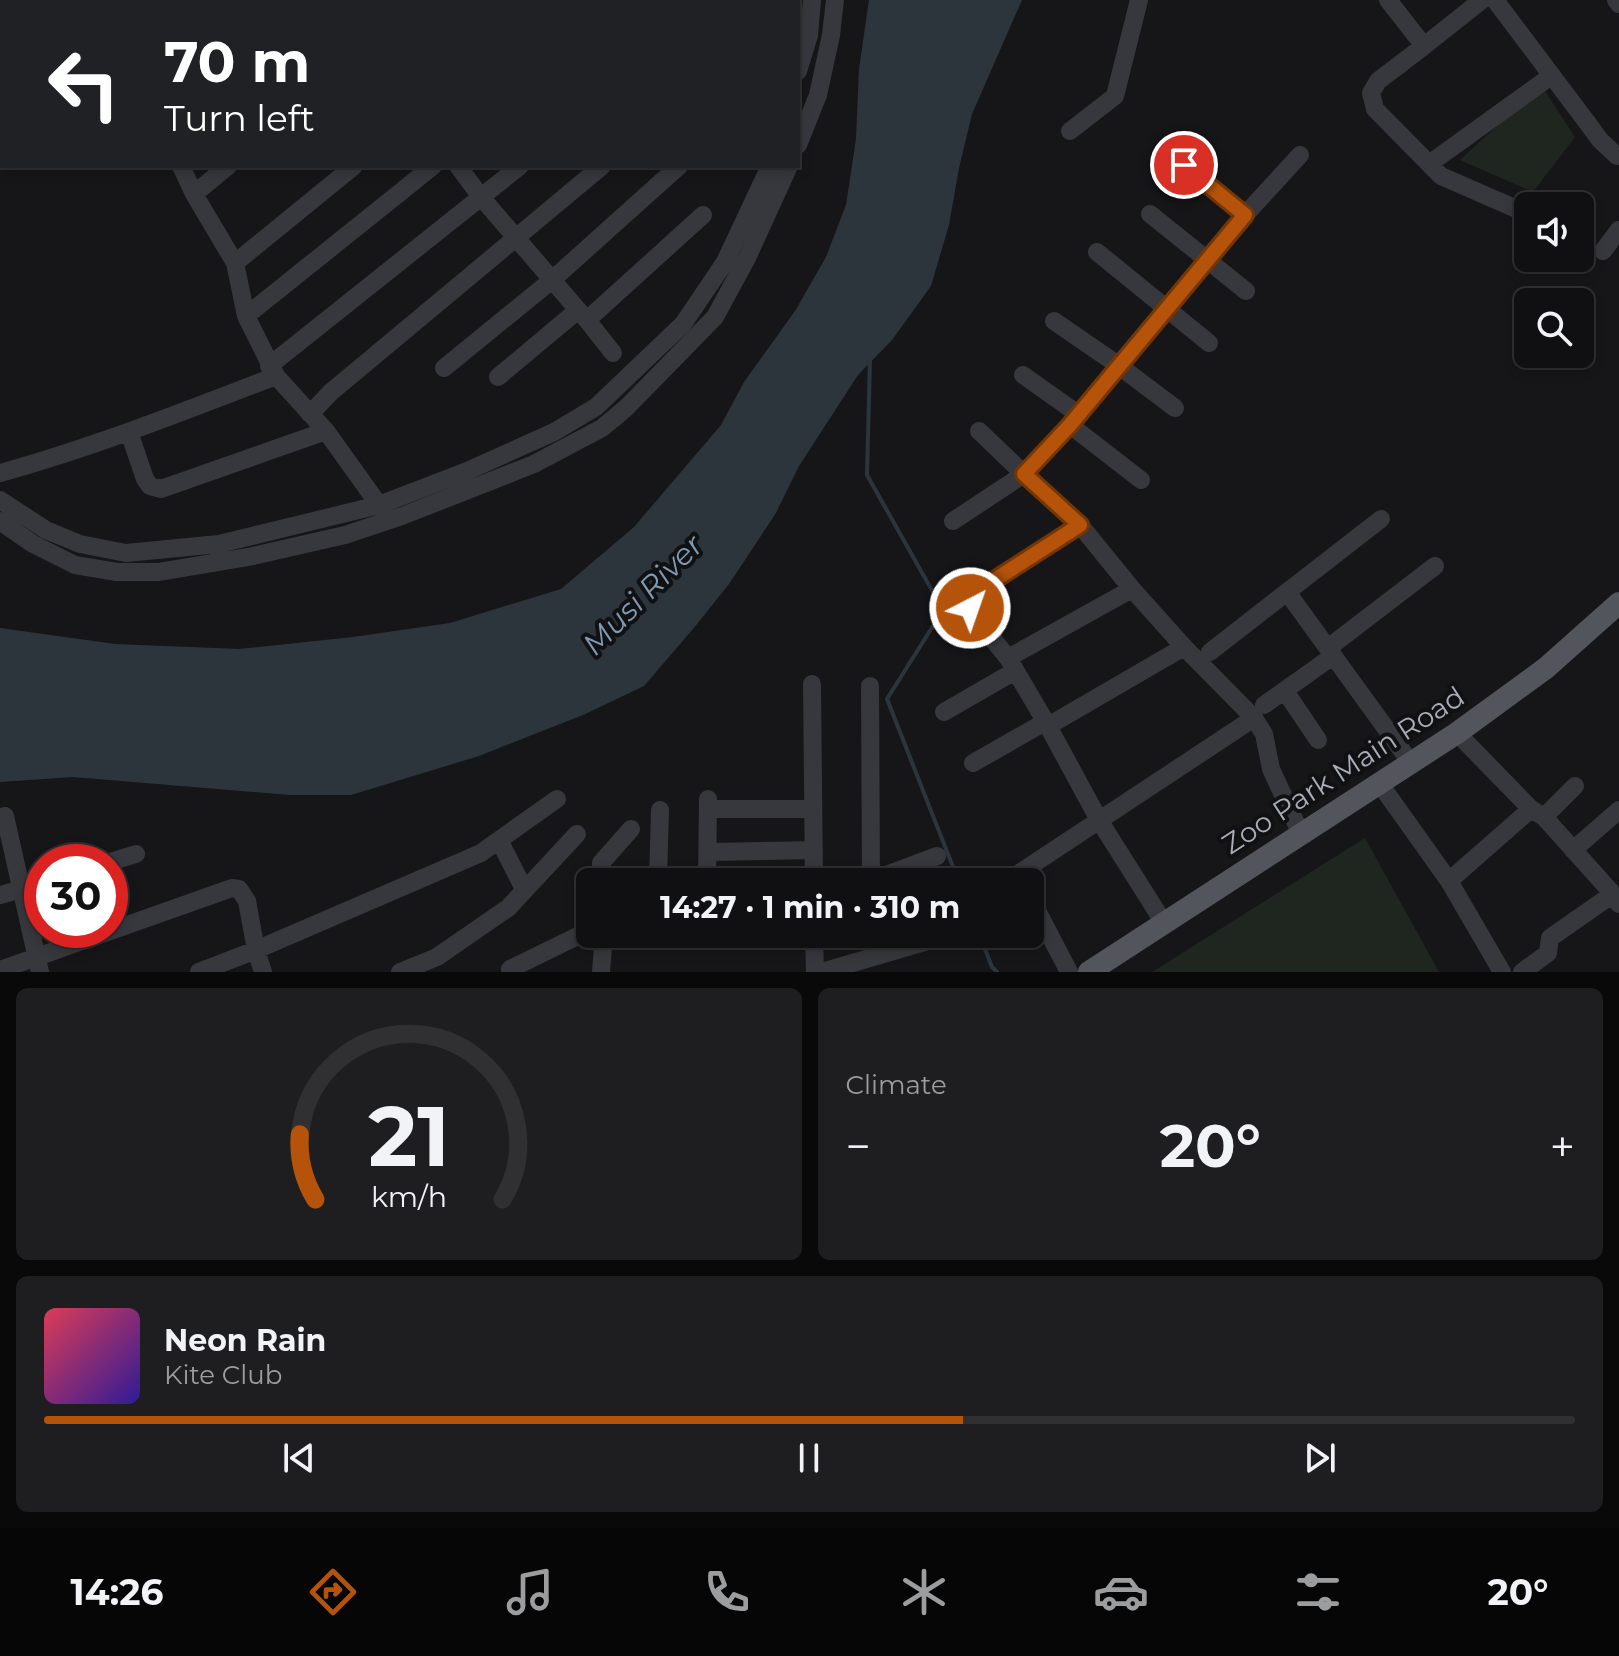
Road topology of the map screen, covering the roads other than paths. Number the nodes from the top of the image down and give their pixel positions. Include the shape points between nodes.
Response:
1 (812, 0) edge
2 (835, 0) edge
3 (1139, 0) edge
4 (1388, 0) edge
5 (1482, 0) edge
6 (1495, 0) edge
7 (1424, 46) junction
8 (800, 64) edge
9 (1551, 76) junction
10 (1070, 131) dead end
11 (800, 140) edge
12 (1300, 155) dead end
13 (1617, 156) dead end
14 (1429, 164) junction
15 (1184, 165) dead end
16 (182, 168) edge
17 (226, 168) edge
18 (352, 168) edge
19 (431, 168) edge
20 (459, 168) edge
21 (517, 168) edge
22 (600, 168) edge
23 (677, 168) edge
24 (769, 168) edge
25 (788, 168) edge
26 (194, 194) junction
27 (481, 197) junction
28 (1514, 208) edge
29 (1150, 214) dead end
30 (703, 215) dead end
31 (1245, 215) junction
32 (1619, 230) edge
33 (515, 238) junction
34 (1603, 251) dead end
35 (1097, 252) dead end
36 (1207, 261) junction
37 (235, 263) junction
38 (552, 280) junction
39 (1246, 291) dead end
40 (1167, 310) junction
41 (582, 315) junction
42 (246, 316) junction
43 (1054, 321) dead end
44 (1209, 343) dead end
45 (613, 353) dead end
46 (1118, 365) junction
47 (444, 368) dead end
48 (272, 371) junction
49 (1023, 375) dead end
50 (498, 377) dead end
51 (1175, 408) dead end
52 (310, 414) junction
53 (1074, 419) junction
54 (326, 431) junction
55 (979, 431) dead end
56 (129, 432) junction
57 (0, 473) edge
58 (1024, 474) junction
59 (1141, 480) dead end
60 (0, 500) edge
61 (379, 505) junction
62 (1381, 519) dead end
63 (0, 521) edge
64 (953, 521) dead end
65 (1080, 525) junction
66 (1435, 566) dead end
67 (1132, 589) junction
68 (1287, 592) junction
69 (1619, 603) edge
70 (1184, 647) junction
71 (1210, 652) dead end
72 (1331, 652) junction
73 (1012, 664) junction
74 (812, 684) dead end
75 (870, 686) dead end
76 (1285, 691) junction
77 (944, 712) dead end
78 (1259, 712) junction
79 (1046, 724) junction
80 (1457, 733) junction
81 (1318, 740) dead end
82 (973, 763) dead end
83 (1411, 763) junction
84 (1380, 784) junction
85 (1575, 786) dead end
86 (557, 799) dead end
87 (812, 809) junction
88 (660, 810) dead end
89 (1619, 810) edge
90 (1537, 813) junction
91 (5, 816) dead end
92 (1099, 820) junction
93 (631, 829) dead end
94 (577, 834) dead end
95 (1301, 834) junction
96 (499, 840) junction
97 (814, 850) junction
98 (1573, 850) junction
99 (708, 852) junction
100 (136, 854) dead end
101 (128, 856) edge
102 (937, 856) dead end
103 (601, 868) edge
104 (658, 868) edge
105 (707, 868) edge
106 (814, 868) edge
107 (869, 868) edge
108 (906, 868) edge
109 (1027, 868) edge
110 (1449, 881) junction
111 (24, 888) edge
112 (21, 889) junction
113 (524, 889) junction
114 (0, 895) edge
115 (1616, 899) edge
116 (1164, 923) junction
117 (1044, 924) edge
118 (576, 937) edge
119 (601, 948) edge
120 (814, 948) edge
121 (904, 948) edge
122 (256, 950) junction
123 (38, 965) edge
124 (510, 969) dead end
125 (0, 970) edge
126 (596, 970) edge
127 (199, 972) edge
128 (263, 972) edge
129 (400, 972) edge
130 (815, 972) edge
131 (822, 972) edge
132 (1069, 972) edge
133 (1089, 972) edge
134 (1502, 972) edge
135 (1522, 972) edge

1 - 8 street
2 - 11 street via 818,95
3 - 10 street via 1115,96
4 - 7 street
5 - 7 street
6 - 9 street
7 - 14 street via 1378,81 1371,93 1375,109
9 - 13 street
9 - 14 street
12 - 31 street
14 - 28 street via 1441,176
15 - 31 street
16 - 26 street
17 - 26 street
18 - 37 street
19 - 42 street
20 - 27 street
21 - 27 street
22 - 33 street
23 - 38 street
24 - 61 street via 725,262 683,324 596,407 554,432
25 - 63 street via 715,317 602,428 534,464 345,535 158,572 75,565
26 - 37 street
27 - 33 street
27 - 48 street
29 - 36 street
30 - 41 street
31 - 36 street
32 - 34 street
33 - 38 street
33 - 52 street
35 - 40 street
36 - 39 street
36 - 40 street
37 - 42 street
38 - 41 street
38 - 47 street
40 - 44 street
40 - 46 street
41 - 45 street
41 - 50 street
42 - 48 street
43 - 46 street
46 - 51 street
46 - 53 street
48 - 52 street
48 - 56 street
49 - 53 street
52 - 54 street
53 - 58 street
53 - 59 street
54 - 56 street via 161,489 145,479
54 - 61 street
55 - 58 street
56 - 57 street
58 - 64 street
58 - 65 street
60 - 61 street via 68,540 126,553 219,544
62 - 68 street
65 - 67 street
65 - 73 street via 971,600 974,616
66 - 72 street
67 - 70 street
67 - 73 street
68 - 71 street
68 - 72 street
69 - 80 main road, Zoo Park Main Road via 1546,668
70 - 78 street
70 - 79 street
72 - 76 street
72 - 83 street
73 - 77 street
73 - 79 street
74 - 87 street
75 - 107 street
76 - 78 street
76 - 81 street
78 - 92 street
78 - 95 street via 1271,769
79 - 82 street
79 - 92 street
80 - 83 main road, Zoo Park Main Road
80 - 90 street
83 - 84 main road, Zoo Park Main Road
84 - 95 main road, Zoo Park Main Road
84 - 110 street
85 - 90 street
86 - 96 street
87 - 97 street
87 - 99 street via 708,804
88 - 104 street
89 - 98 street
90 - 98 street
90 - 110 street
91 - 112 street
92 - 109 street
92 - 116 street
93 - 103 street
94 - 113 street
95 - 116 main road, Zoo Park Main Road
96 - 113 street
96 - 122 street via 481,853
97 - 99 street
97 - 106 street
98 - 115 street
99 - 105 street
100 - 101 street
102 - 108 street
110 - 134 street
111 - 112 street
112 - 114 street
112 - 123 street
113 - 129 street via 508,908 437,957
115 - 135 street via 1550,938 1548,953
116 - 133 main road, Zoo Park Main Road
117 - 132 street
118 - 124 street
119 - 126 street
120 - 130 street
121 - 131 street
122 - 123 street via 247,901 232,888
122 - 127 street
122 - 128 street
123 - 125 street

